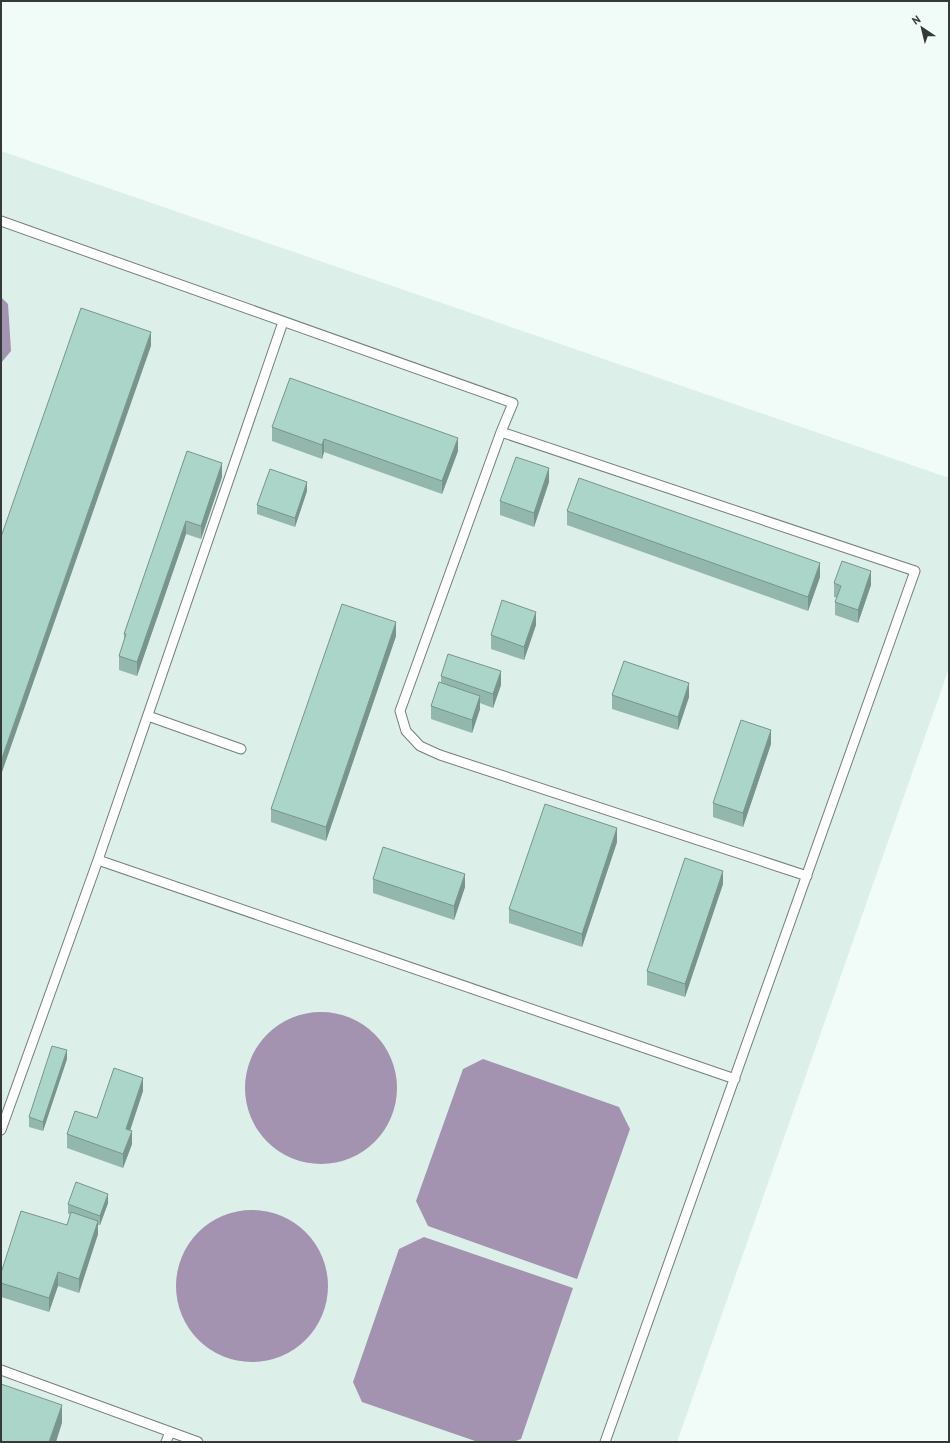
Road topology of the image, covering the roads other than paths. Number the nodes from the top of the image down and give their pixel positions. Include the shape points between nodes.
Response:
1 (1, 221) edge
2 (283, 322) junction
3 (501, 432) junction
4 (148, 716) junction
5 (241, 749) dead end
6 (98, 860) junction
7 (807, 876) junction
8 (735, 1079) junction
9 (3, 1118) edge
10 (1, 1130) edge
11 (1, 1370) edge
12 (170, 1432) junction
13 (166, 1442) edge
14 (198, 1442) edge
15 (605, 1442) edge

1 - 2 lane
2 - 3 lane via 513,403
2 - 4 lane
3 - 7 lane via 400,711 406,730 420,746 440,755
3 - 7 lane via 916,571
4 - 5 lane
4 - 6 lane
6 - 8 lane
6 - 9 lane
7 - 8 lane
8 - 15 lane
9 - 10 lane
11 - 12 lane
12 - 13 lane
12 - 14 lane

